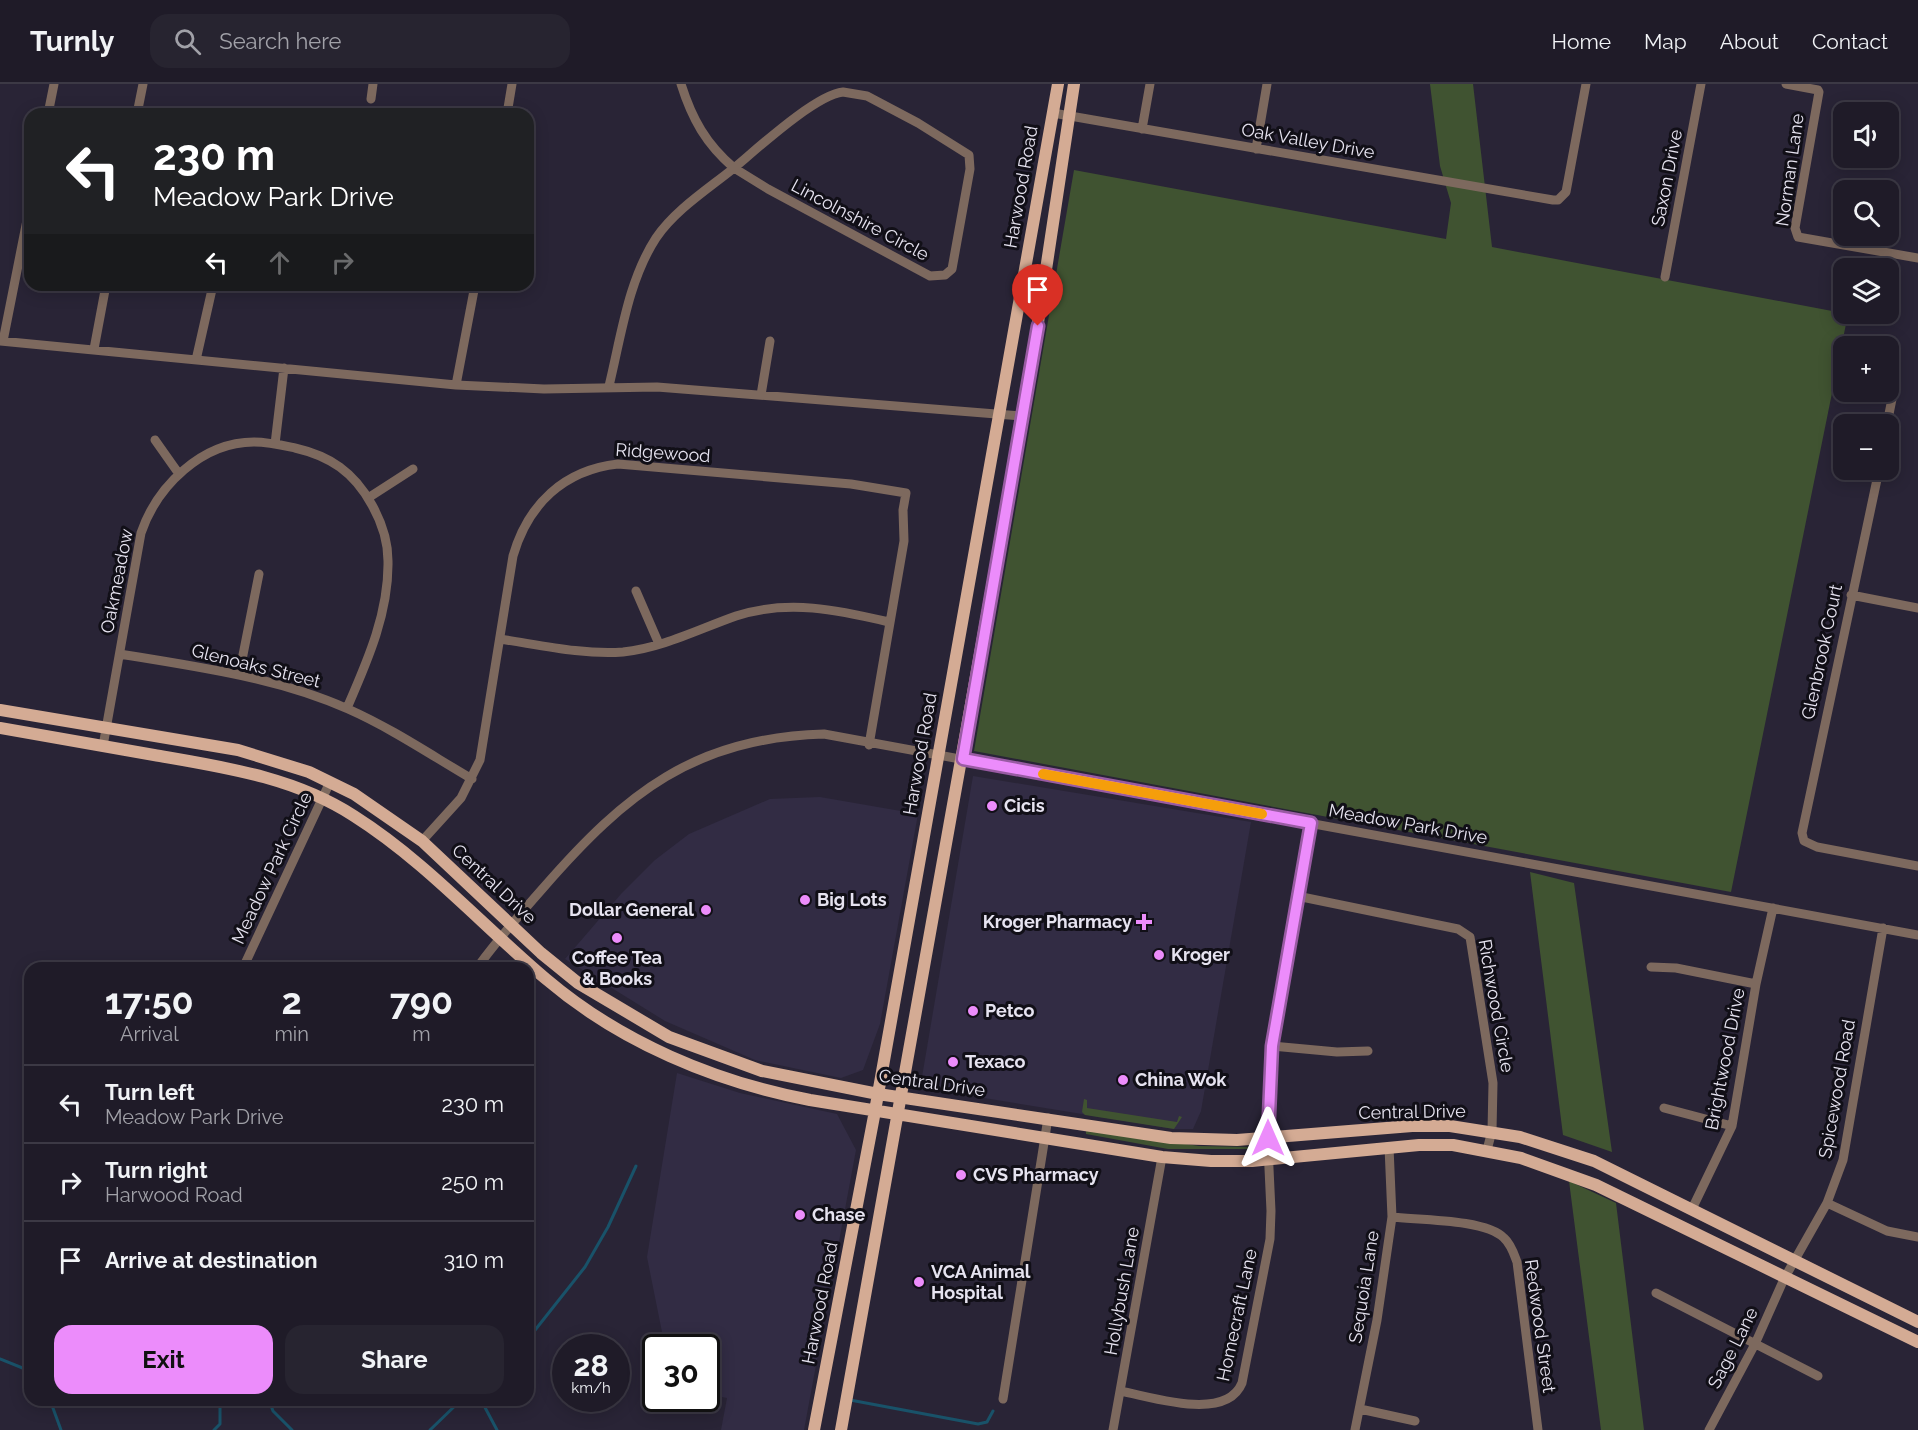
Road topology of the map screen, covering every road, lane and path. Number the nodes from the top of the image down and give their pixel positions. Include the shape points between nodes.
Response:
1 (54, 84) edge
2 (143, 84) edge
3 (373, 84) edge
4 (512, 84) edge
5 (681, 84) edge
6 (1058, 84) edge
7 (1074, 84) edge
8 (1150, 84) edge
9 (1268, 84) edge
10 (1583, 84) edge
11 (1701, 84) edge
12 (1785, 84) edge
13 (371, 99) dead end
14 (49, 108) edge
15 (138, 108) edge
16 (508, 108) edge
17 (1053, 113) junction
18 (1069, 116) junction
19 (1142, 129) junction
20 (1256, 149) junction
21 (734, 168) junction
22 (24, 233) edge
23 (1918, 258) edge
24 (1665, 277) dead end
25 (105, 291) edge
26 (212, 291) edge
27 (474, 291) edge
28 (1, 341) edge
29 (770, 341) dead end
30 (94, 349) junction
31 (196, 360) junction
32 (284, 369) junction
33 (456, 385) junction
34 (609, 386) junction
35 (761, 395) junction
36 (999, 414) junction
37 (1023, 416) junction
38 (155, 440) dead end
39 (275, 444) junction
40 (413, 470) dead end
41 (179, 474) junction
42 (1877, 480) edge
43 (368, 498) junction
44 (259, 574) dead end
45 (636, 591) dead end
46 (1851, 595) junction
47 (1918, 608) edge
48 (889, 622) junction
49 (500, 639) junction
50 (659, 644) junction
51 (120, 654) junction
52 (238, 675) junction
53 (347, 708) junction
54 (0, 710) edge
55 (0, 728) edge
56 (106, 729) junction
57 (869, 744) junction
58 (103, 746) junction
59 (938, 753) junction
60 (963, 759) junction
61 (472, 779) junction
62 (330, 782) junction
63 (323, 798) junction
64 (1311, 823) junction
65 (422, 841) junction
66 (1918, 866) edge
67 (1297, 896) junction
68 (1773, 908) junction
69 (909, 918) junction
70 (932, 921) junction
71 (512, 925) junction
72 (1883, 928) junction
73 (1918, 935) edge
74 (499, 938) junction
75 (246, 962) edge
76 (481, 962) edge
77 (526, 962) edge
78 (1651, 968) dead end
79 (534, 969) edge
80 (1756, 984) junction
81 (600, 997) junction
82 (590, 1012) junction
83 (1272, 1046) junction
84 (1368, 1051) dead end
85 (735, 1061) junction
86 (729, 1079) junction
87 (878, 1094) junction
88 (899, 1097) junction
89 (1664, 1108) dead end
90 (875, 1111) junction
91 (896, 1115) junction
92 (1048, 1118) junction
93 (1732, 1126) junction
94 (1492, 1131) junction
95 (1046, 1138) junction
96 (1268, 1138) junction
97 (1389, 1147) junction
98 (1487, 1150) junction
99 (1162, 1157) junction
100 (1268, 1159) junction
101 (1827, 1203) junction
102 (1692, 1209) junction
103 (1392, 1217) junction
104 (1918, 1236) edge
105 (1794, 1262) junction
106 (1784, 1279) junction
107 (840, 1293) junction
108 (1656, 1293) dead end
109 (863, 1296) junction
110 (1918, 1322) edge
111 (1918, 1342) edge
112 (1755, 1344) junction
113 (1818, 1376) dead end
114 (1120, 1391) junction
115 (1003, 1400) dead end
116 (1360, 1409) junction
117 (1415, 1421) dead end
118 (814, 1430) edge
119 (840, 1430) edge
120 (1113, 1430) edge
121 (1355, 1430) edge
122 (1538, 1430) edge
123 (1709, 1430) edge

1 - 14 street
2 - 15 street
3 - 13 street
4 - 16 street
5 - 21 street via 698,127 715,151
6 - 17 main road, Harwood Road
7 - 18 main road, Harwood Road
8 - 19 street
9 - 20 street
10 - 20 street, Oak Valley Drive via 1566,192 1558,200
11 - 24 street, Saxon Drive
12 - 23 street, Norman Lane via 1819,93 1795,228 1798,237
17 - 18 street, Oak Valley Drive
17 - 36 main road, Harwood Road
18 - 19 street, Oak Valley Drive
18 - 37 main road, Harwood Road
19 - 20 street, Oak Valley Drive
21 - 21 street, Lincolnshire Circle via 930,276 945,275 952,268 970,169 969,155 867,96 843,92 831,95
21 - 34 street via 688,205 656,238 631,296
22 - 28 street
25 - 30 street
26 - 31 street
27 - 33 street
28 - 30 street
29 - 35 street
30 - 31 street
31 - 32 street
32 - 33 street
32 - 39 street
33 - 34 street via 544,389
34 - 35 street
35 - 36 street
36 - 37 street
36 - 59 main road, Harwood Road
37 - 60 main road, Harwood Road
38 - 41 street
39 - 41 street, Oakmeadow via 233,444 208,454
39 - 43 street, Oakmeadow via 329,459 344,468
40 - 43 street
41 - 51 street, Oakmeadow via 146,518 141,533
42 - 46 street, Glenbrook Court
43 - 53 street, Oakmeadow via 379,517 388,561 377,633
44 - 52 street
45 - 50 street
46 - 47 street
46 - 66 street, Glenbrook Court via 1802,827 1804,841 1817,847
48 - 49 street, Ridgewood via 904,541 906,493 851,484 618,464 586,471 560,484 534,508 513,556
48 - 50 street via 835,609 787,607 739,615
48 - 57 street, Ridgewood
49 - 50 street via 611,652
49 - 61 street, Ridgewood via 483,746
51 - 52 street, Glenoaks Street
51 - 56 street, Oakmeadow
52 - 53 street, Glenoaks Street
53 - 61 street, Glenoaks Street
54 - 56 main road, Central Drive
55 - 58 main road, Central Drive
56 - 58 street, Oakmeadow
56 - 62 main road, Central Drive via 238,750
57 - 59 street, Meadow Park Drive
57 - 71 street, Meadow Park Drive via 824,734 767,738 723,750 670,774 637,794 600,826
58 - 63 main road, Central Drive via 243,770
59 - 60 street, Meadow Park Drive
59 - 69 main road, Harwood Road
60 - 64 street, Meadow Park Drive
60 - 70 main road, Harwood Road
61 - 65 street, Ridgewood via 461,798
62 - 63 street, Meadow Park Circle
62 - 65 main road, Central Drive
63 - 74 main road, Central Drive via 399,848
63 - 75 street, Meadow Park Circle
64 - 67 street
64 - 68 street, Meadow Park Drive
65 - 71 main road, Central Drive
67 - 83 street
67 - 94 street, Richwood Circle via 1458,929 1470,937 1493,1083
68 - 72 street, Meadow Park Drive
68 - 80 street, Brightwood Drive
69 - 70 main road
69 - 87 main road, Harwood Road
70 - 88 main road, Harwood Road
71 - 74 street, Meadow Park Drive
71 - 81 main road, Central Drive via 578,983
72 - 73 street, Meadow Park Drive
72 - 101 street, Spicewood Road via 1843,1160
74 - 76 street
74 - 77 main road, Central Drive
78 - 80 street via 1676,968
79 - 82 main road, Central Drive
80 - 93 street, Brightwood Drive
81 - 82 main road
81 - 85 main road, Central Drive via 669,1037
82 - 86 main road, Central Drive via 667,1055
83 - 84 street
83 - 96 street
85 - 86 main road
85 - 87 main road, Central Drive via 804,1081
86 - 90 main road, Central Drive via 775,1093
87 - 88 main road, Central Drive
87 - 90 main road, Harwood Road
88 - 91 main road, Harwood Road
88 - 92 main road, Central Drive
89 - 93 street
90 - 91 main road, Central Drive
90 - 107 main road, Harwood Road
91 - 95 main road, Central Drive
91 - 109 main road, Harwood Road
92 - 95 street
92 - 96 main road, Central Drive via 1171,1138
93 - 102 street, Brightwood Drive
94 - 96 main road, Central Drive via 1412,1126
94 - 98 street, Richwood Circle
94 - 102 main road, Central Drive via 1587,1158
95 - 99 main road, Central Drive
95 - 115 street
96 - 100 street
97 - 98 main road, Central Drive via 1453,1145
97 - 100 main road, Central Drive
97 - 103 street, Sequoia Lane
98 - 106 main road, Central Drive via 1547,1166 1596,1185
99 - 100 main road, Central Drive via 1211,1161
99 - 114 street, Hollybush Lane
100 - 114 street, Homecraft Lane via 1270,1239 1240,1390 1213,1404
101 - 104 street via 1887,1231
101 - 105 street, Spicewood Road
102 - 105 main road, Central Drive
103 - 116 street, Sequoia Lane
103 - 122 street, Redwood Street via 1481,1226 1498,1232 1510,1245 1517,1262
105 - 106 street, Spicewood Road
105 - 110 main road, Central Drive
106 - 111 main road, Central Drive
106 - 112 street, Sage Lane
107 - 109 main road
107 - 118 main road, Harwood Road
108 - 112 street
109 - 119 main road, Harwood Road
112 - 113 street
112 - 123 street, Sage Lane
114 - 120 street, Hollybush Lane
116 - 117 street
116 - 121 street, Sequoia Lane

